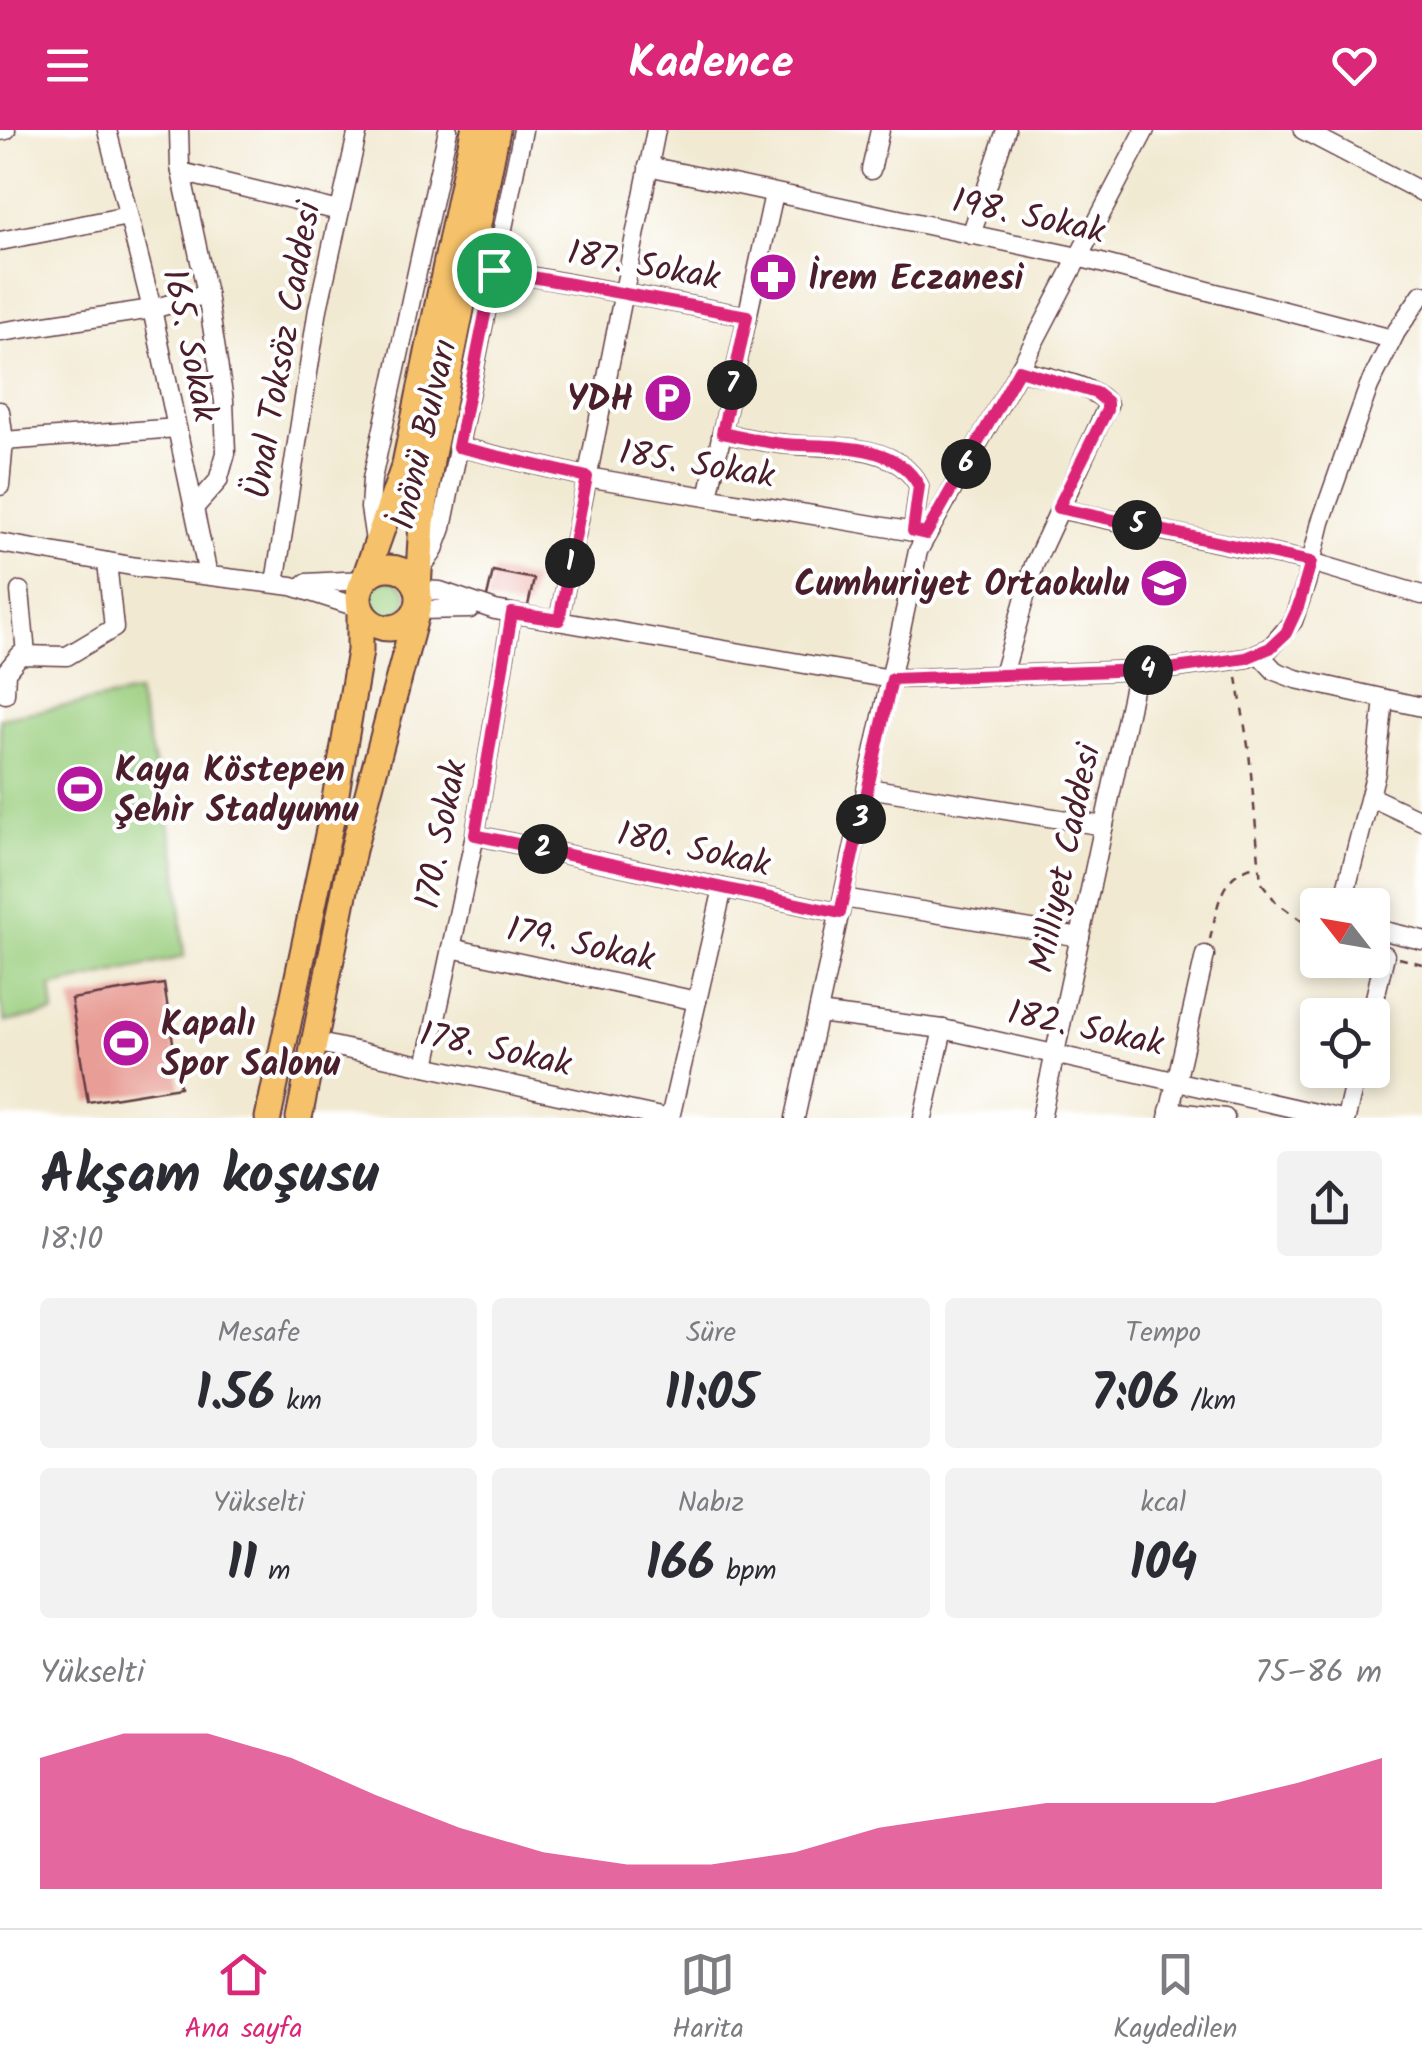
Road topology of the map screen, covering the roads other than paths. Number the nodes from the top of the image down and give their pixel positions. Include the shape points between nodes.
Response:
1 (107, 130) edge
2 (179, 130) edge
3 (358, 130) edge
4 (448, 130) edge
5 (474, 130) edge
6 (497, 130) edge
7 (523, 130) edge
8 (656, 130) edge
9 (880, 130) edge
10 (1006, 130) edge
11 (1145, 130) edge
12 (1303, 130) edge
13 (648, 166) junction
14 (870, 170) dead end
15 (181, 172) junction
16 (1422, 192) edge
17 (774, 194) junction
18 (339, 211) junction
19 (128, 216) junction
20 (971, 235) junction
21 (0, 241) edge
22 (1078, 258) junction
23 (482, 267) junction
24 (623, 293) junction
25 (207, 294) junction
26 (1419, 305) edge
27 (152, 310) junction
28 (747, 316) junction
29 (0, 332) edge
30 (1392, 339) junction
31 (1019, 370) junction
32 (0, 410) edge
33 (177, 428) junction
34 (722, 433) junction
35 (4, 441) junction
36 (458, 447) junction
37 (587, 477) junction
38 (0, 486) edge
39 (708, 498) junction
40 (194, 508) junction
41 (1058, 508) junction
42 (920, 532) junction
43 (0, 543) edge
44 (376, 552) junction
45 (107, 562) junction
46 (1311, 562) junction
47 (208, 575) junction
48 (364, 580) junction
49 (275, 583) junction
50 (1421, 589) edge
51 (20, 591) dead end
52 (418, 591) junction
53 (360, 608) junction
54 (503, 611) junction
55 (559, 620) junction
56 (26, 654) junction
57 (1259, 654) junction
58 (1137, 671) junction
59 (1004, 675) junction
60 (892, 679) junction
61 (5, 694) dead end
62 (1384, 699) junction
63 (1422, 708) edge
64 (868, 788) junction
65 (1371, 797) junction
66 (1422, 820) edge
67 (1104, 826) junction
68 (475, 835) junction
69 (723, 888) junction
70 (1347, 888) edge
71 (842, 906) junction
72 (1390, 932) edge
73 (1080, 938) junction
74 (1422, 940) edge
75 (451, 948) junction
76 (1206, 955) road end
77 (697, 1001) junction
78 (818, 1013) junction
79 (943, 1029) junction
80 (314, 1042) junction
81 (1055, 1053) junction
82 (426, 1066) junction
83 (1176, 1080) junction
84 (1202, 1086) junction
85 (1353, 1088) edge
86 (1168, 1114) edge
87 (268, 1118) edge
88 (299, 1118) edge
89 (668, 1118) edge
90 (795, 1118) edge
91 (923, 1118) edge
92 (1042, 1118) edge
93 (1226, 1118) edge
94 (1337, 1118) edge
95 (1346, 1118) edge

1 - 19 street, 165. Sokak
2 - 15 street
3 - 18 street, Ünal Toksöz Caddesi
4 - 44 street, İnönü Bulvarı via 372,479
5 - 44 highway, İnönü Bulvarı via 412,434
6 - 23 highway, İnönü Bulvarı
7 - 23 street, İnönü Bulvarı
8 - 13 street
9 - 14 street
10 - 20 street
11 - 22 street
12 - 16 street
13 - 17 street, 198. Sokak
13 - 24 street
15 - 18 street
15 - 25 street
17 - 20 street, 198. Sokak
17 - 28 street
18 - 49 street, Ünal Toksöz Caddesi
19 - 21 street
19 - 27 street, 165. Sokak
20 - 22 street, 198. Sokak
22 - 30 street, 198. Sokak
22 - 31 street
23 - 24 street, 187. Sokak
23 - 36 street, İnönü Bulvarı
23 - 52 highway, İnönü Bulvarı via 432,455
24 - 28 street, 187. Sokak
24 - 37 street
25 - 27 street
25 - 40 street via 226,453 218,481
26 - 30 street
27 - 29 street
27 - 33 street, 165. Sokak
28 - 34 street
30 - 46 street via 1358,416
31 - 41 street via 1107,402
31 - 42 street
32 - 35 street
33 - 35 street
33 - 40 street, 165. Sokak
34 - 39 street
34 - 42 street via 839,446 899,464 919,486
35 - 38 street
36 - 37 street, 185. Sokak
36 - 52 street, İnönü Bulvarı via 438,541
37 - 39 street, 185. Sokak
37 - 55 street
39 - 42 street, 185. Sokak
40 - 47 street, 165. Sokak
41 - 46 street
41 - 59 street via 1034,565
42 - 60 street
43 - 45 street
44 - 48 highway, İnönü Bulvarı
45 - 47 street
45 - 56 street via 114,628 67,656
46 - 50 street
46 - 57 street via 1293,621
47 - 49 street
48 - 49 street
48 - 52 highway via 380,569 399,569
48 - 53 highway
49 - 53 street
51 - 56 street
52 - 53 highway via 405,623 388,628
52 - 54 street
52 - 80 highway, İnönü Bulvarı via 353,850
53 - 87 highway via 346,740
54 - 55 street
54 - 68 street, 170. Sokak
55 - 60 street
56 - 61 street via 6,672
57 - 58 street
57 - 62 street via 1284,675
58 - 59 street
58 - 67 street, Milliyet Caddesi
59 - 60 street
60 - 64 street
62 - 63 street
62 - 65 street
64 - 67 street
64 - 71 street
65 - 66 street
65 - 70 street
67 - 73 street, Milliyet Caddesi
68 - 69 street, 180. Sokak
68 - 75 street, 170. Sokak
69 - 71 street, 180. Sokak
69 - 77 street
71 - 73 street, 180. Sokak
71 - 78 street
72 - 74 street
73 - 81 street, Milliyet Caddesi
75 - 77 street, 179. Sokak
75 - 82 street, 170. Sokak
76 - 83 street
77 - 89 street
78 - 79 street, 182. Sokak
78 - 90 street
79 - 81 street, 182. Sokak
79 - 91 street
80 - 82 street, 178. Sokak
80 - 88 highway, İnönü Bulvarı
81 - 83 street, 182. Sokak
81 - 92 street, Milliyet Caddesi
82 - 89 street, 178. Sokak
83 - 84 street, 182. Sokak
83 - 86 street
84 - 93 street
84 - 94 street, 182. Sokak
85 - 95 street
86 - 93 street

